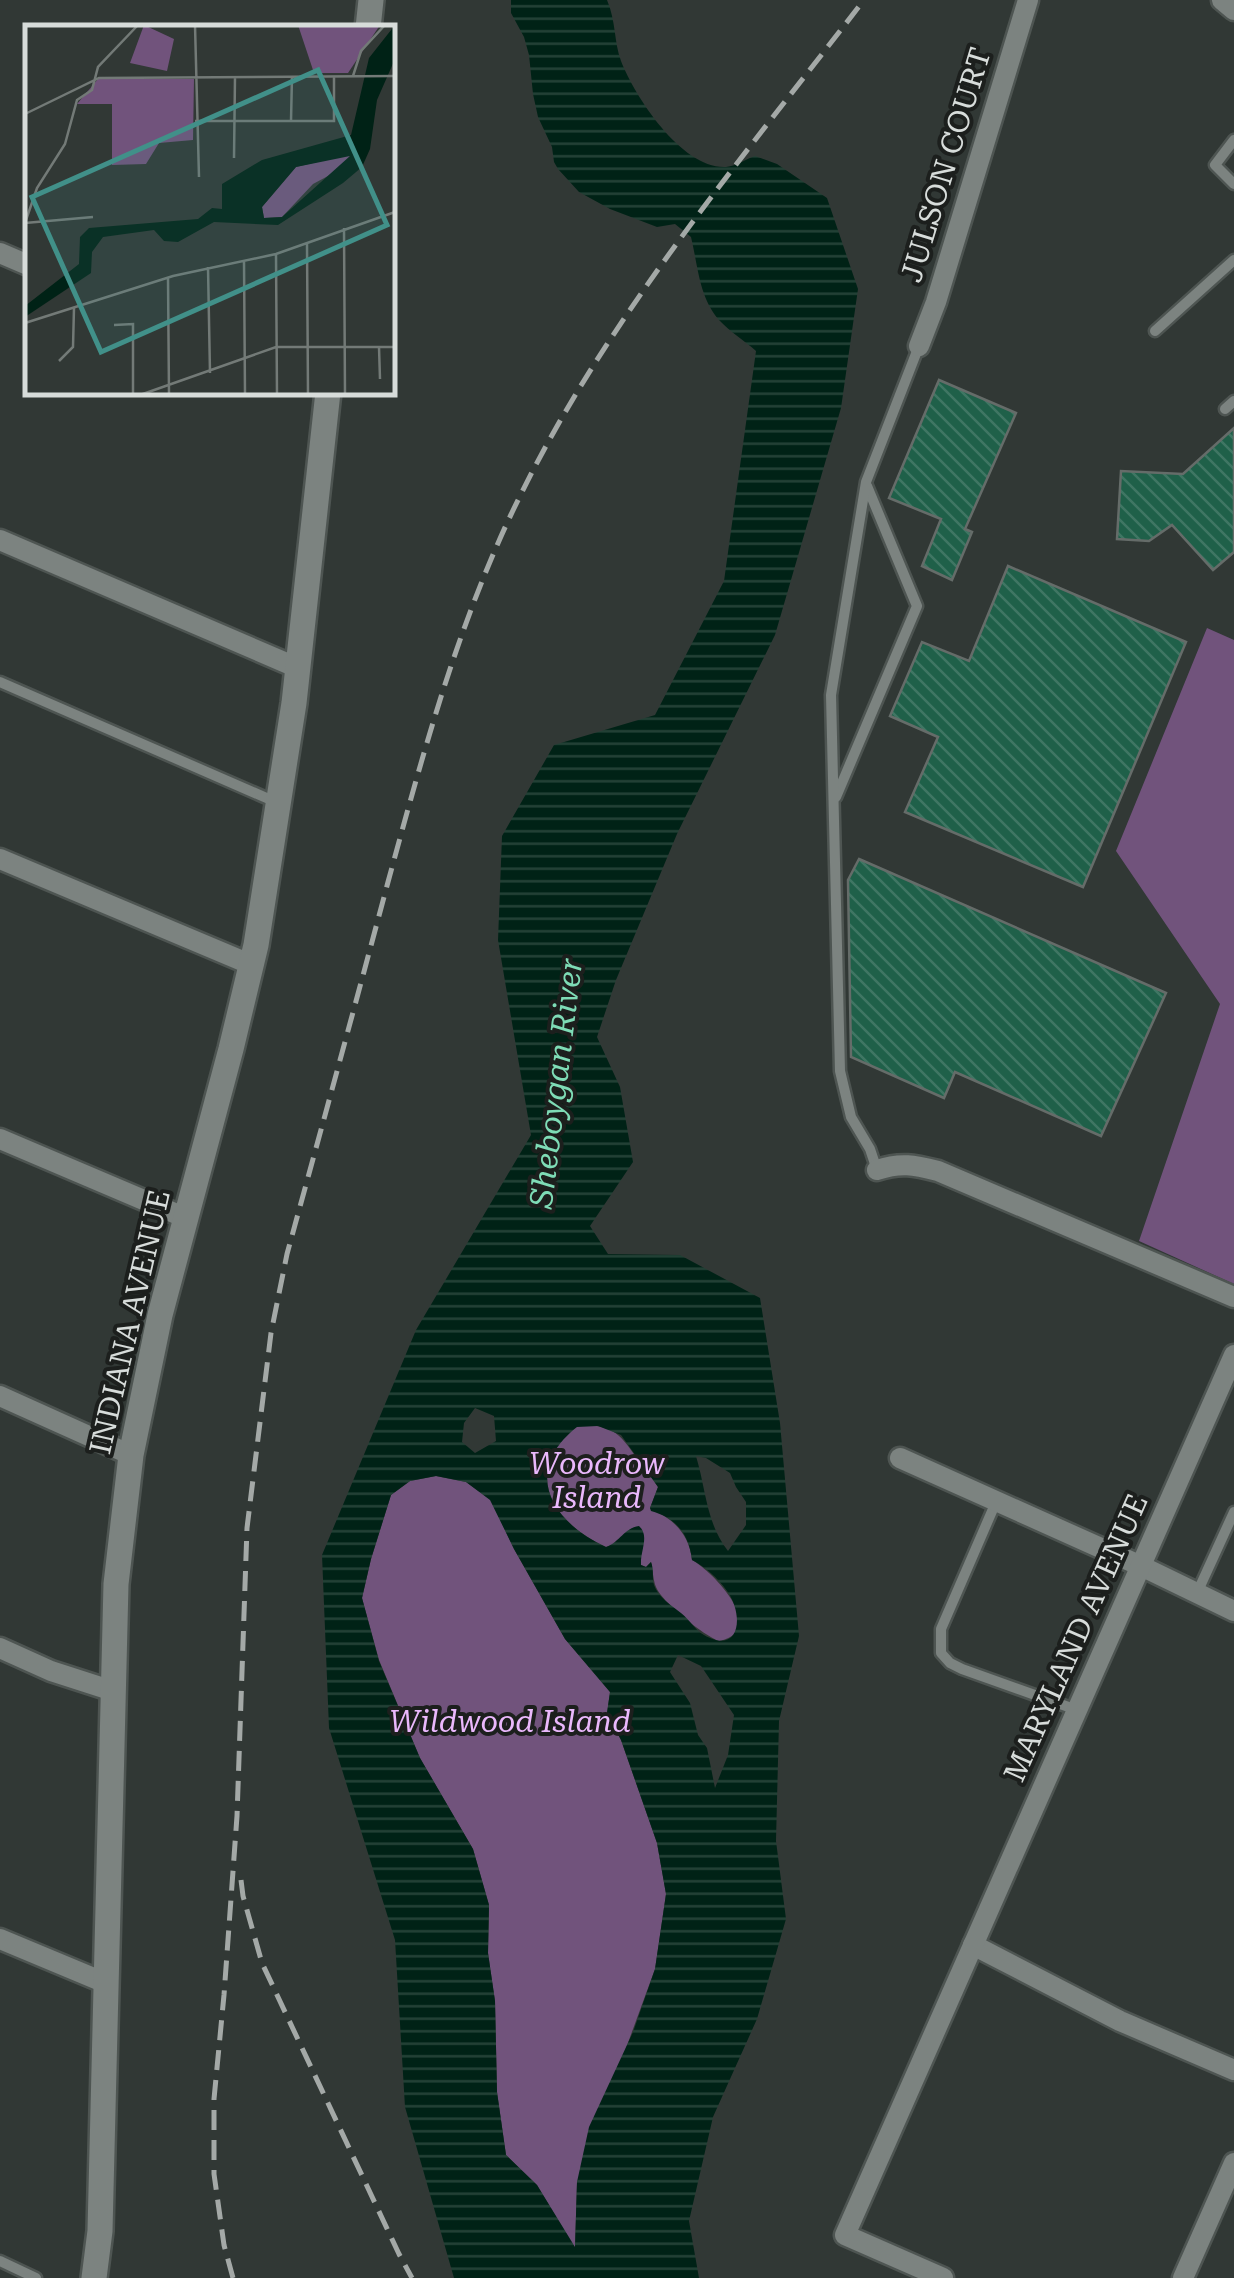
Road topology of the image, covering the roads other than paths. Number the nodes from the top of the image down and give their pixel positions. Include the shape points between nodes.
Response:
1 (372, 0) edge
2 (1028, 0) edge
3 (1222, 0) edge
4 (1234, 10) edge
5 (368, 25) edge
6 (1234, 140) edge
7 (1234, 184) edge
8 (0, 254) edge
9 (1234, 260) edge
10 (25, 265) edge
11 (1155, 331) dead end
12 (919, 346) joint
13 (328, 395) edge
14 (866, 482) junction
15 (0, 540) edge
16 (298, 668) junction
17 (0, 682) edge
18 (278, 803) junction
19 (834, 803) junction
20 (0, 858) edge
21 (252, 965) junction
22 (0, 1139) edge
23 (877, 1170) joint
24 (186, 1218) junction
25 (1234, 1297) edge
26 (1234, 1354) edge
27 (0, 1396) edge
28 (131, 1455) junction
29 (900, 1458) dead end
30 (996, 1501) junction
31 (1234, 1512) edge
32 (1141, 1566) junction
33 (1197, 1594) junction
34 (1234, 1611) edge
35 (0, 1648) edge
36 (113, 1691) junction
37 (1077, 1710) junction
38 (0, 1938) edge
39 (974, 1945) junction
40 (108, 1984) junction
41 (1234, 2070) edge
42 (1234, 2163) edge
43 (0, 2261) edge
44 (36, 2278) edge
45 (94, 2278) edge
46 (943, 2278) edge
47 (1183, 2278) edge

1 - 5 main road
2 - 12 street, JULSON COURT
3 - 4 street
6 - 7 lane via 1215,165
8 - 10 street
9 - 11 lane
12 - 14 lane
13 - 16 main road, INDIANA AVENUE
14 - 19 lane via 832,695
14 - 19 lane via 917,606
15 - 16 street
16 - 18 main road, INDIANA AVENUE
17 - 18 lane
18 - 21 main road, INDIANA AVENUE
19 - 23 lane via 840,1071 850,1116
20 - 21 street
21 - 24 main road, INDIANA AVENUE
22 - 24 street
23 - 25 street via 895,1164 938,1171
24 - 28 main road, INDIANA AVENUE
26 - 32 street, MARYLAND AVENUE
27 - 28 street
28 - 36 main road, INDIANA AVENUE via 116,1584
29 - 30 street
30 - 32 street
30 - 37 lane via 941,1629 940,1653 962,1669
31 - 33 lane
32 - 33 street
32 - 37 street, MARYLAND AVENUE
33 - 34 street
35 - 36 street
36 - 40 main road, INDIANA AVENUE
37 - 39 street, MARYLAND AVENUE
38 - 40 street
39 - 41 street via 1120,2021
39 - 46 street, MARYLAND AVENUE via 846,2235
40 - 45 main road, INDIANA AVENUE
42 - 47 street
43 - 44 lane

